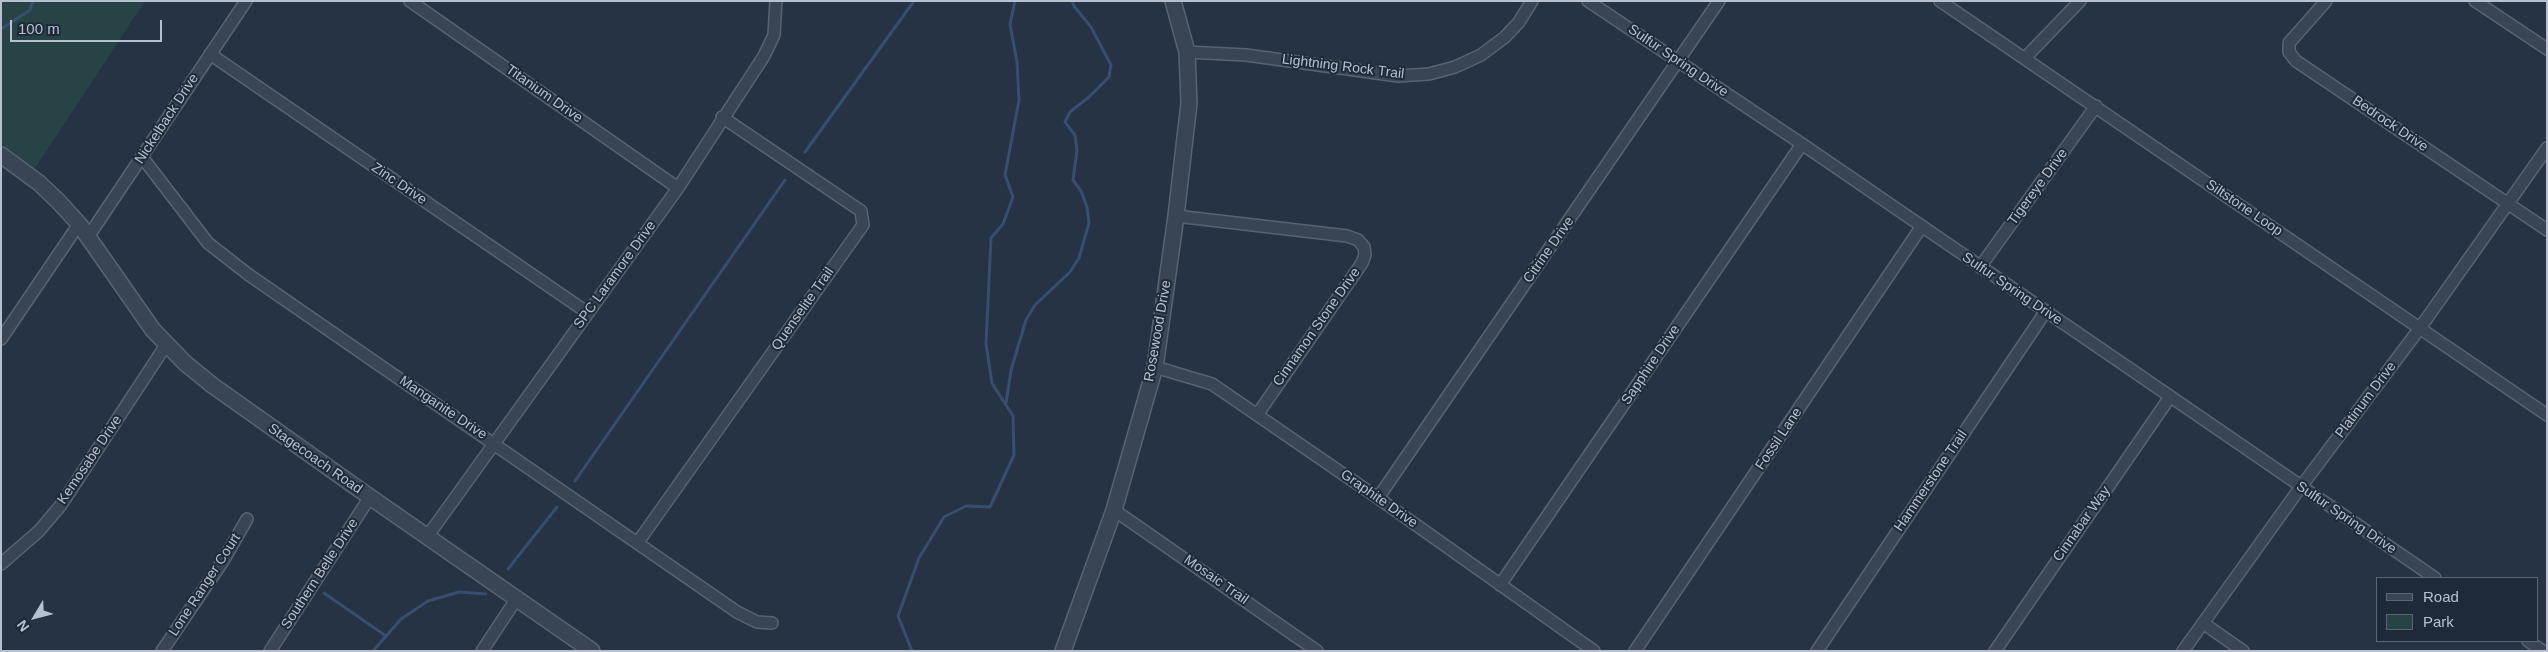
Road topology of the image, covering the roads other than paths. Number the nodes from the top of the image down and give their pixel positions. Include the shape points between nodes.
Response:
1 (246, 1) edge
2 (410, 1) edge
3 (776, 1) edge
4 (1174, 1) edge
5 (1532, 1) edge
6 (1588, 1) edge
7 (1720, 1) edge
8 (1940, 1) edge
9 (2080, 1) edge
10 (2326, 1) edge
11 (2475, 1) edge
12 (2547, 49) edge
13 (1187, 52) junction
14 (210, 54) junction
15 (2025, 58) junction
16 (1679, 61) junction
17 (2096, 106) junction
18 (722, 117) junction
19 (1802, 144) junction
20 (2547, 148) edge
21 (1, 155) edge
22 (142, 158) junction
23 (678, 188) junction
24 (2508, 204) junction
25 (1176, 216) junction
26 (79, 224) junction
27 (1922, 226) junction
28 (2547, 230) edge
29 (88, 237) junction
30 (1980, 267) junction
31 (2046, 311) junction
32 (588, 314) junction
33 (2420, 328) junction
34 (1, 339) edge
35 (166, 345) junction
36 (1155, 367) junction
37 (2170, 397) junction
38 (1256, 415) junction
39 (2547, 415) edge
40 (495, 444) junction
41 (2300, 488) junction
42 (370, 497) junction
43 (1378, 498) junction
44 (1114, 510) junction
45 (248, 519) dead end
46 (427, 537) junction
47 (638, 542) junction
48 (1, 564) edge
49 (2434, 577) edge
50 (1500, 585) junction
51 (516, 598) junction
52 (772, 623) dead end
53 (2203, 623) junction
54 (2530, 642) edge
55 (162, 651) edge
56 (270, 651) edge
57 (482, 651) edge
58 (592, 651) edge
59 (1064, 651) edge
60 (1317, 651) edge
61 (1594, 651) edge
62 (1635, 651) edge
63 (1817, 651) edge
64 (1995, 651) edge
65 (2183, 651) edge
66 (2243, 651) edge
67 (2543, 651) edge

1 - 14 street, Nickelback Drive
2 - 23 street, Titanium Drive
3 - 18 street, SPC Laramore Drive via 774,35 764,56
4 - 13 street, Rosewood Drive
5 - 13 street, Lightning Rock Trail via 1505,37 1481,55 1429,74 1398,76 1246,55
6 - 16 street, Sulfur Spring Drive
7 - 16 street, Citrine Drive
8 - 15 street, Siltstone Loop
9 - 15 street
10 - 24 street, Bedrock Drive via 2289,43 2289,52 2296,61
11 - 12 street
13 - 25 street, Rosewood Drive via 1189,103
14 - 22 street, Nickelback Drive
14 - 32 street, Zinc Drive
15 - 17 street, Siltstone Loop
16 - 19 street, Sulfur Spring Drive
16 - 43 street, Citrine Drive
17 - 30 street, Tigereye Drive
17 - 33 street, Siltstone Loop
18 - 23 street, SPC Laramore Drive
18 - 47 street, Quenselite Trail via 861,211 863,225
19 - 27 street, Sulfur Spring Drive
19 - 50 street, Sapphire Drive
20 - 24 street, Platinum Drive
21 - 26 street, Stagecoach Road via 40,183
22 - 29 street, Nickelback Drive
22 - 40 street, Manganite Drive via 208,243 223,256
23 - 32 street, SPC Laramore Drive
24 - 28 street, Bedrock Drive
24 - 33 street, Platinum Drive
25 - 36 street, Rosewood Drive
25 - 38 street, Cinnamon Stone Drive via 1347,236 1358,240 1364,247 1362,263
26 - 29 street, Stagecoach Road
26 - 34 street
27 - 30 street, Sulfur Spring Drive
27 - 62 street, Fossil Lane
29 - 35 street, Stagecoach Road
30 - 31 street, Sulfur Spring Drive
31 - 37 street, Sulfur Spring Drive
31 - 63 street, Hammerstone Trail
32 - 40 street, SPC Laramore Drive
33 - 39 street, Siltstone Loop
33 - 41 street, Platinum Drive
35 - 42 street, Stagecoach Road via 212,385
35 - 48 street, Kemosabe Drive via 61,505 39,531
36 - 38 street, Graphite Drive via 1212,384
36 - 44 street, Rosewood Drive
37 - 41 street, Sulfur Spring Drive
37 - 64 street, Cinnabar Way
38 - 43 street, Graphite Drive
40 - 46 street, SPC Laramore Drive
40 - 47 street, Manganite Drive
41 - 49 street, Sulfur Spring Drive
41 - 53 street, Platinum Drive
42 - 46 street, Stagecoach Road
42 - 56 street, Southern Belle Drive
43 - 50 street, Graphite Drive
44 - 59 street, Rosewood Drive
44 - 60 street, Mosaic Trail
45 - 55 street, Lone Ranger Court
46 - 51 street, Stagecoach Road
47 - 52 street, Manganite Drive via 736,612 757,622
50 - 61 street, Graphite Drive
51 - 57 street
51 - 58 street, Stagecoach Road
53 - 65 street, Platinum Drive
53 - 66 street
54 - 67 street

